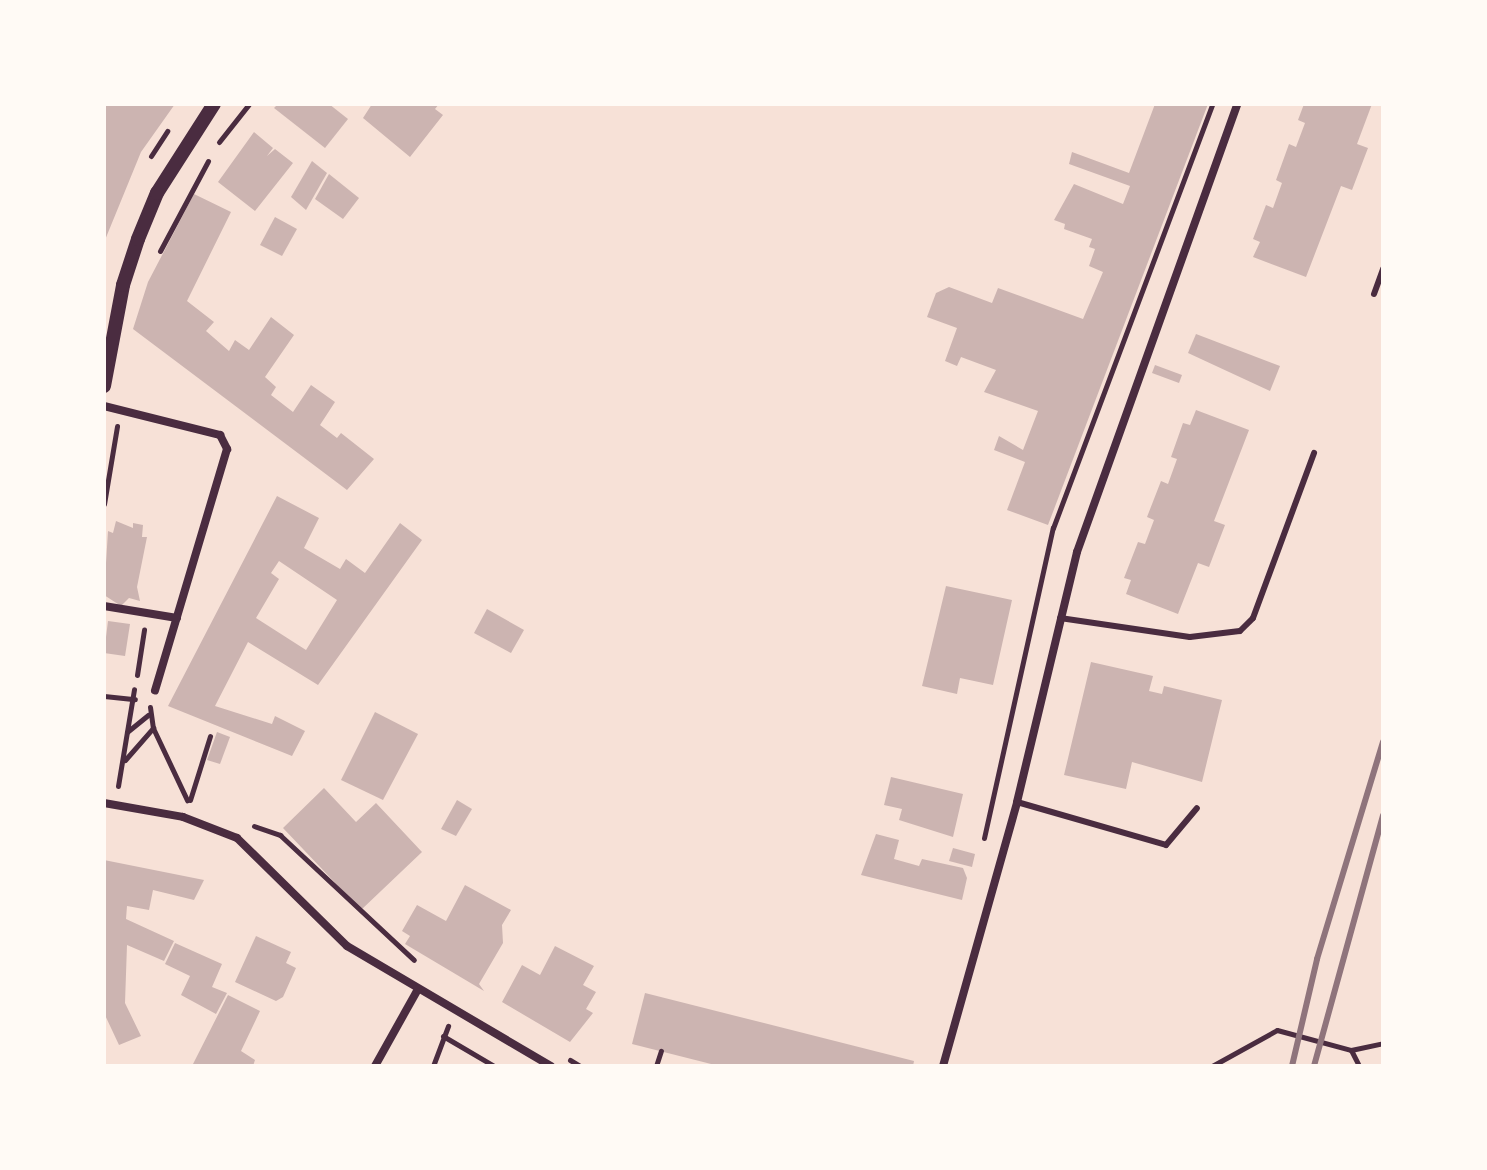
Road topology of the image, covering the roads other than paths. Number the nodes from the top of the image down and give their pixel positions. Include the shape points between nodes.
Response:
1 (214, 104) edge
2 (1237, 104) edge
3 (1383, 269) edge
4 (1374, 294) dead end
5 (104, 386) edge
6 (104, 406) edge
7 (1314, 453) dead end
8 (104, 606) edge
9 (177, 618) junction
10 (1060, 618) junction
11 (155, 690) dead end
12 (1017, 802) junction
13 (104, 803) edge
14 (1197, 808) dead end
15 (418, 989) junction
16 (375, 1066) edge
17 (551, 1066) edge
18 (943, 1066) edge

1 - 5 street via 157,193 138,239 123,285
2 - 10 street via 1097,495
3 - 4 lane
6 - 9 street via 224,440 226,457
7 - 10 lane via 1253,618 1240,631 1190,637
8 - 9 street
9 - 11 street
10 - 12 street
12 - 14 lane via 1166,845
12 - 18 street
13 - 15 street via 183,817 237,838 347,946
15 - 16 street
15 - 17 street

